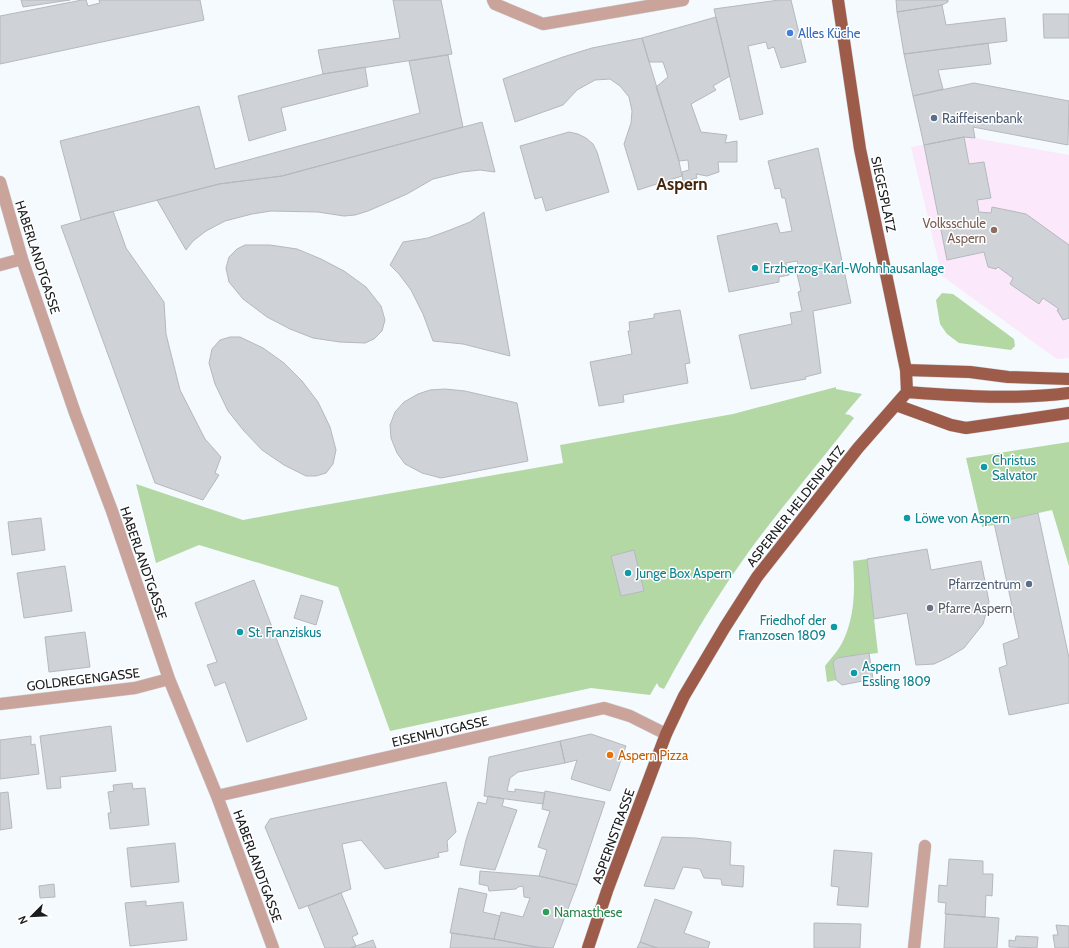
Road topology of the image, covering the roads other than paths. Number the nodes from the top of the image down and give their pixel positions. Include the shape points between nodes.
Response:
1 (493, 0) edge
2 (683, 0) edge
3 (838, 0) edge
4 (0, 182) edge
5 (22, 259) junction
6 (0, 265) edge
7 (906, 370) junction
8 (1069, 380) edge
9 (907, 392) junction
10 (1069, 393) edge
11 (896, 405) junction
12 (1069, 413) edge
13 (169, 679) junction
14 (0, 704) edge
15 (666, 734) junction
16 (217, 796) junction
17 (925, 846) dead end
18 (273, 948) edge
19 (588, 948) edge
20 (914, 948) edge

1 - 2 street via 495,4 543,24
3 - 7 main road, SIEGESPLATZ via 860,149
4 - 5 street, HABERLANDTGASSE
5 - 6 street
5 - 13 street, HABERLANDTGASSE
7 - 8 main road
7 - 9 main road, SIEGESPLATZ
9 - 10 main road via 989,398
9 - 11 main road, ASPERNER HELDENPLATZ
11 - 12 main road via 966,428
11 - 15 main road, ASPERNER HELDENPLATZ via 858,448 757,577 684,696
13 - 14 street, GOLDREGENGASSE via 135,688
13 - 16 street, HABERLANDTGASSE
15 - 16 street, EISENHUTGASSE via 630,716 604,708
15 - 19 main road, ASPERNSTRASSE
16 - 18 street, HABERLANDTGASSE
17 - 20 street

